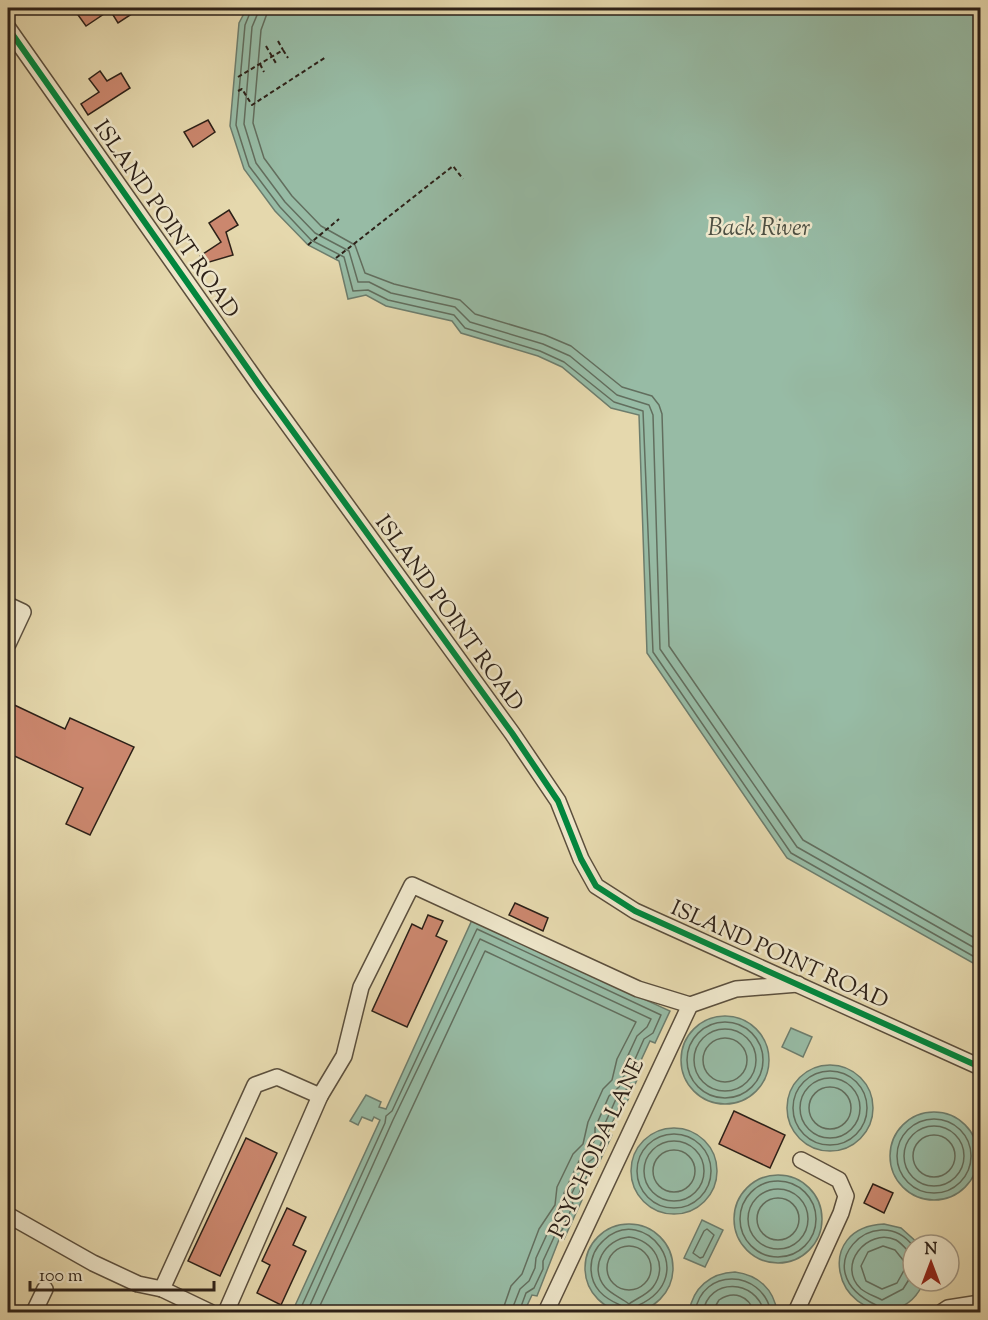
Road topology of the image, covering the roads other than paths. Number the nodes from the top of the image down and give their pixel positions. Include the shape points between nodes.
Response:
1 (8, 28) edge
2 (8, 605) edge
3 (8, 644) edge
4 (799, 984) junction
5 (690, 1005) junction
6 (981, 1067) edge
7 (320, 1096) junction
8 (801, 1160) dead end
9 (8, 1215) edge
10 (45, 1288) dead end
11 (162, 1289) junction
12 (981, 1302) edge
13 (34, 1312) edge
14 (210, 1312) edge
15 (226, 1312) edge
16 (546, 1312) edge
17 (795, 1312) edge
18 (942, 1312) edge

1 - 4 street, ISLAND POINT ROAD via 253,376 512,733 558,801 596,886 635,911
2 - 3 street via 23,612
4 - 5 street via 736,988
4 - 6 street, ISLAND POINT ROAD
5 - 7 street via 638,989 412,885 361,987 344,1056
5 - 16 street, PSYCHODA LANE
7 - 11 street via 277,1077 255,1085
7 - 15 street
8 - 17 street via 839,1180 846,1197
9 - 11 street via 93,1263 138,1284
10 - 13 street
11 - 14 street
12 - 18 street

